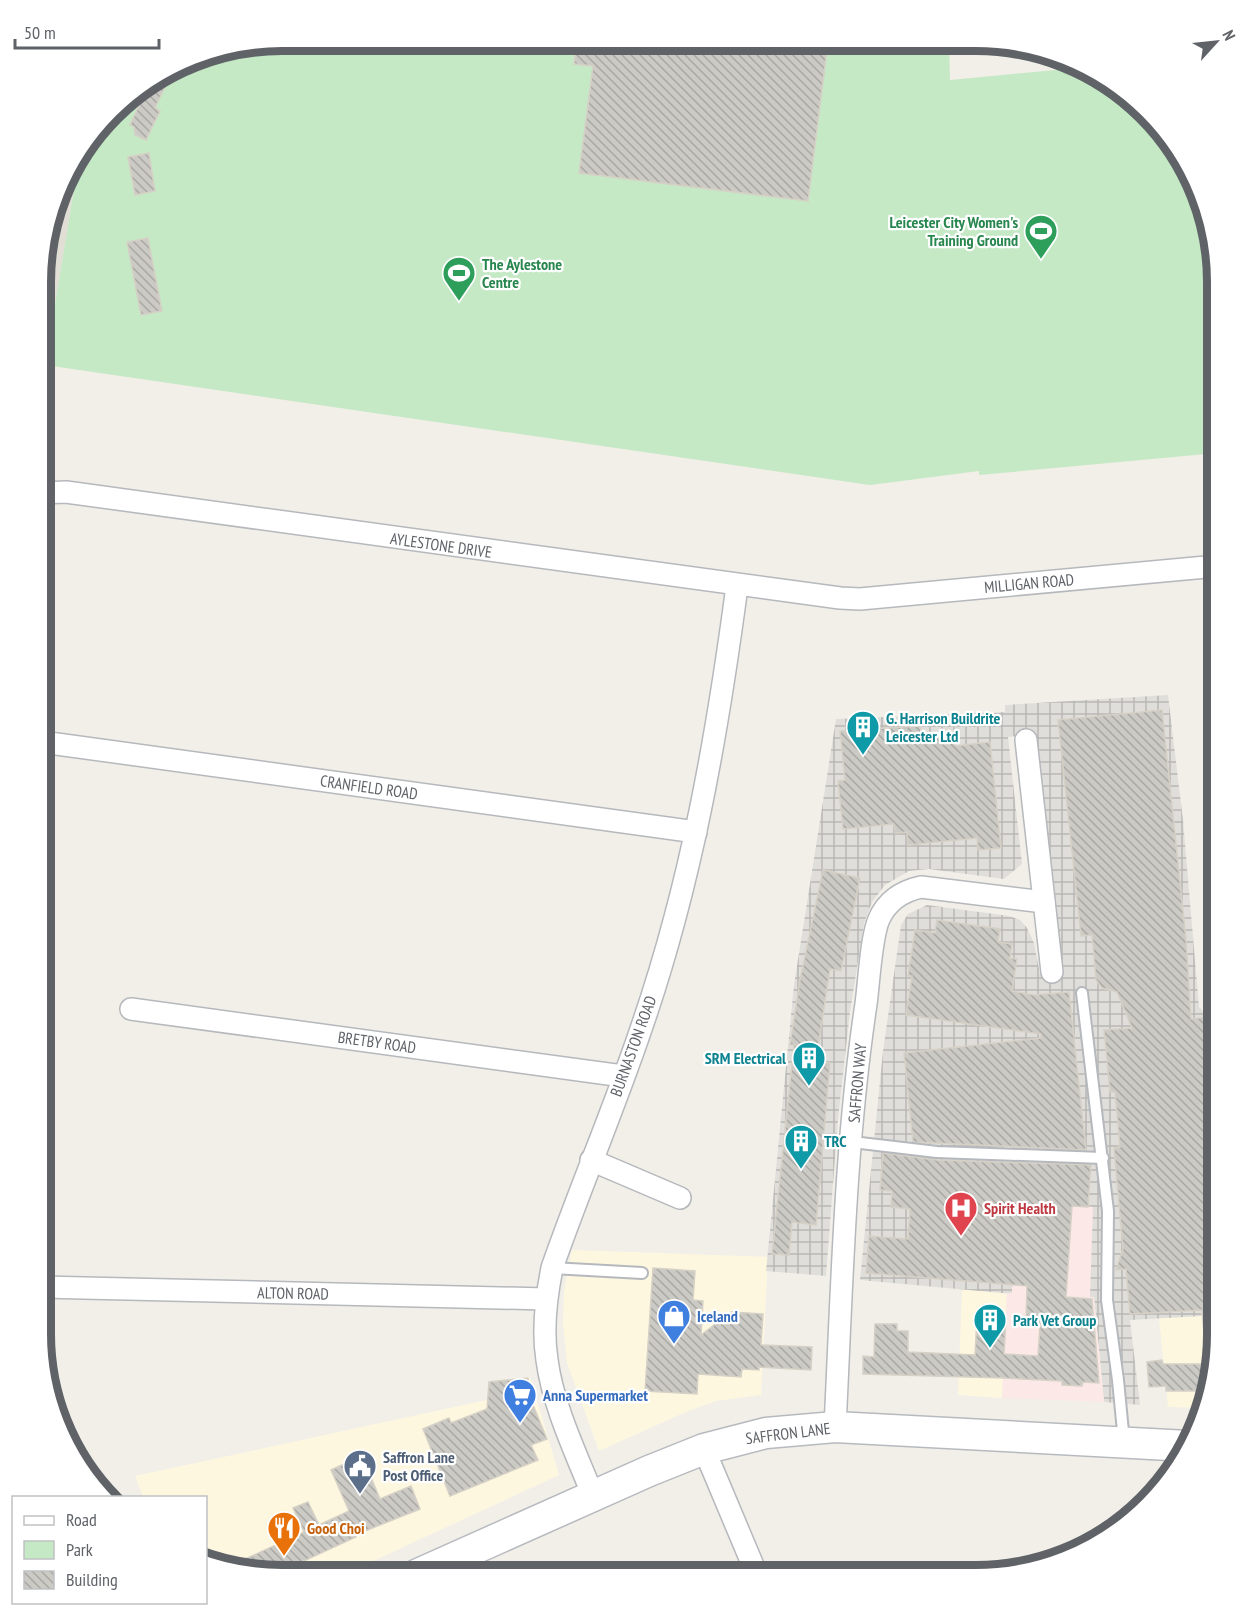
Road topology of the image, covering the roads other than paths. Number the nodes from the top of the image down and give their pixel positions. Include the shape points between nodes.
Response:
1 (51, 493) edge
2 (1207, 567) edge
3 (737, 585) junction
4 (840, 598) joint
5 (1026, 740) dead end
6 (51, 743) edge
7 (696, 832) junction
8 (1044, 902) junction
9 (1052, 972) dead end
10 (1082, 993) dead end
11 (131, 1009) dead end
12 (623, 1076) junction
13 (852, 1142) junction
14 (1103, 1158) junction
15 (591, 1161) junction
16 (680, 1198) dead end
17 (552, 1268) junction
18 (642, 1273) dead end
19 (51, 1287) edge
20 (546, 1299) junction
21 (835, 1427) junction
22 (1124, 1442) junction
23 (1178, 1445) edge
24 (704, 1449) junction
25 (593, 1496) junction
26 (438, 1565) edge
27 (753, 1565) edge

1 - 3 street, AYLESTONE DRIVE
2 - 4 street, MILLIGAN ROAD
3 - 4 street, AYLESTONE DRIVE
3 - 7 street, BURNASTON ROAD via 715,744
5 - 8 street
6 - 7 street, CRANFIELD ROAD
7 - 12 street, BURNASTON ROAD via 669,939
8 - 9 street
8 - 13 street, SAFFRON WAY via 921,887 908,890 885,909 878,921 864,1014
10 - 14 lane
11 - 12 street, BRETBY ROAD
12 - 15 street, BURNASTON ROAD
13 - 14 lane via 937,1152
13 - 21 street, SAFFRON WAY
14 - 22 lane via 1108,1210 1107,1300
15 - 16 street
15 - 17 street, BURNASTON ROAD
17 - 18 lane
17 - 20 street, BURNASTON ROAD
19 - 20 street, ALTON ROAD
20 - 25 street, BURNASTON ROAD via 547,1360 554,1390
21 - 22 main road, SAFFRON LANE
21 - 24 main road, SAFFRON LANE via 766,1433
22 - 23 main road, SAFFRON LANE
24 - 25 main road, SAFFRON LANE
24 - 27 street
25 - 26 main road, SAFFRON LANE

